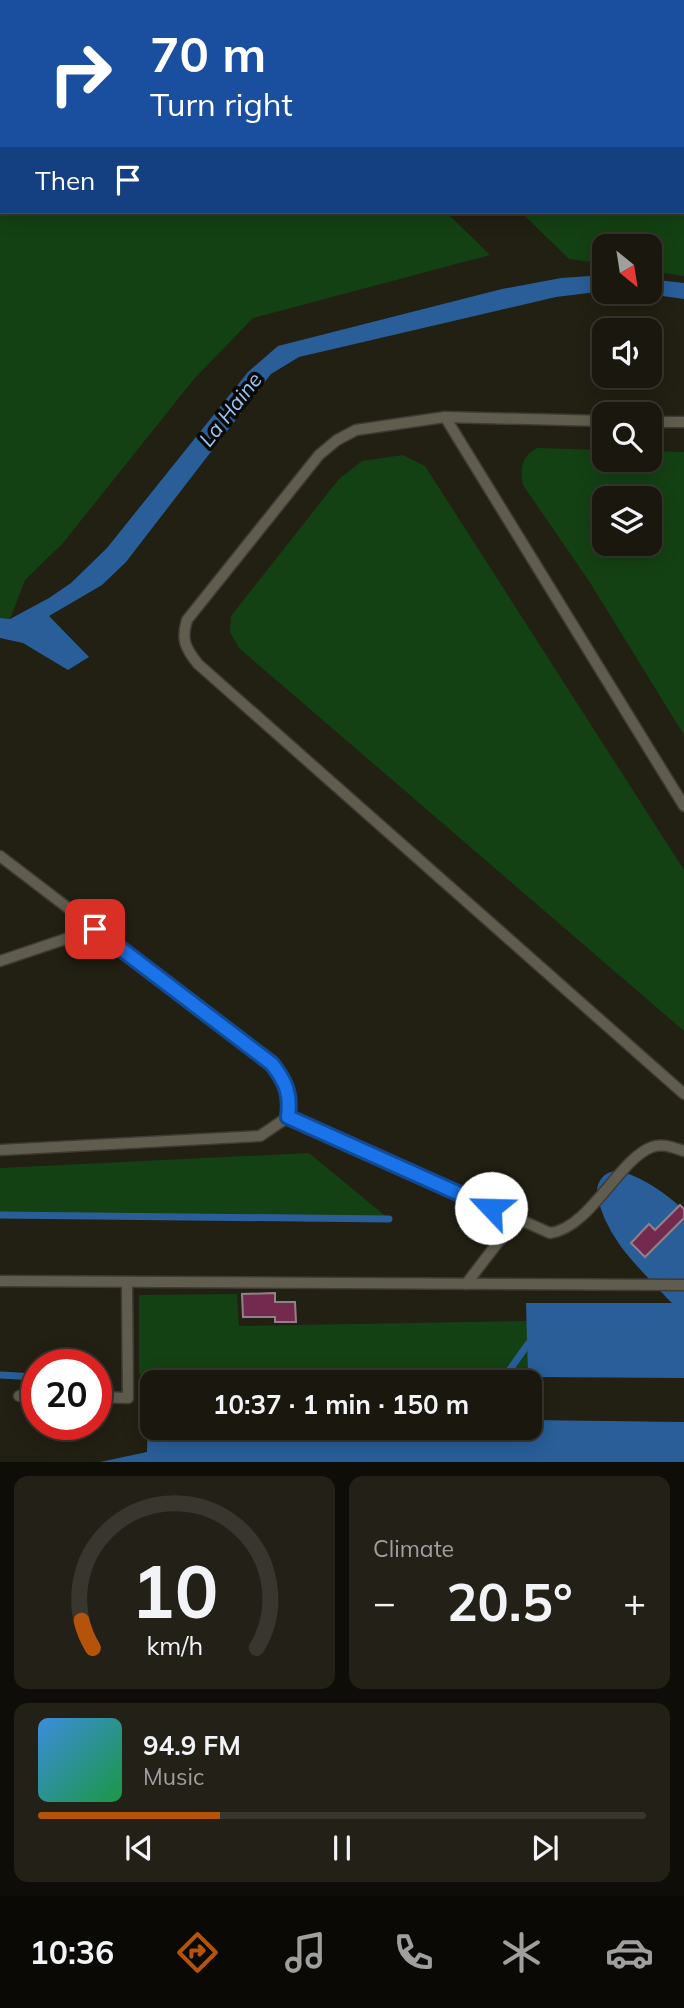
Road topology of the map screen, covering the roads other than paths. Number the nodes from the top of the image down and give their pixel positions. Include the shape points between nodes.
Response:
1 (444, 417) junction
2 (592, 421) edge
3 (662, 422) edge
4 (684, 422) edge
5 (684, 806) edge
6 (0, 856) edge
7 (95, 929) junction
8 (0, 961) edge
9 (684, 1094) edge
10 (288, 1117) junction
11 (0, 1150) edge
12 (684, 1151) edge
13 (516, 1219) junction
14 (0, 1281) edge
15 (127, 1283) junction
16 (466, 1284) junction
17 (684, 1285) edge
18 (112, 1398) edge

1 - 2 lane
1 - 5 lane
1 - 9 lane via 356,430 320,455 187,620 186,650
3 - 4 lane
6 - 7 lane
7 - 8 lane
7 - 10 lane via 272,1064 290,1096
10 - 11 lane via 260,1136
10 - 13 lane
12 - 13 lane via 663,1145 644,1152 576,1221 559,1231 550,1233
13 - 16 lane
14 - 15 lane
15 - 16 lane
15 - 18 lane via 128,1398
16 - 17 lane

